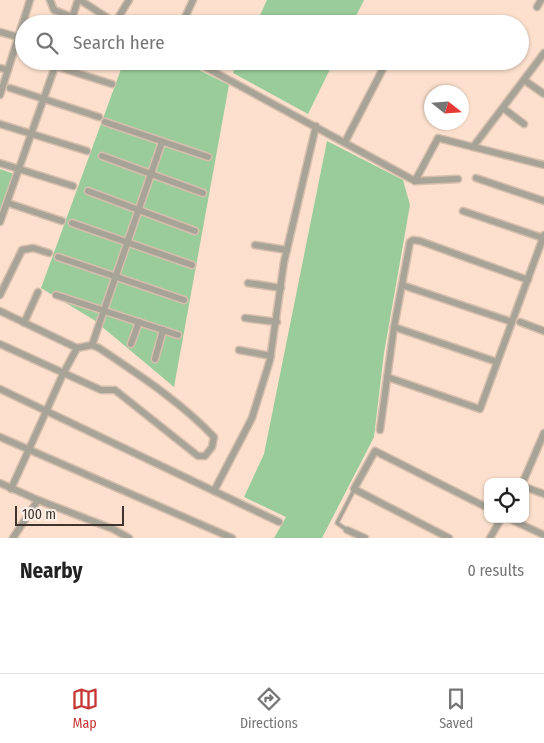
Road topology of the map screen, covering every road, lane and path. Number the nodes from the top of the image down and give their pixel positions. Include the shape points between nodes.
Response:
1 (30, 0) edge
2 (50, 0) edge
3 (79, 0) edge
4 (129, 0) edge
5 (193, 0) edge
6 (541, 0) edge
7 (537, 7) dead end
8 (25, 15) edge
9 (62, 15) edge
10 (73, 15) edge
11 (103, 15) edge
12 (121, 15) edge
13 (186, 15) edge
14 (0, 32) edge
15 (15, 36) edge
16 (15, 47) edge
17 (544, 54) edge
18 (0, 68) edge
19 (8, 70) junction
20 (54, 70) edge
21 (73, 70) edge
22 (211, 70) edge
23 (382, 70) edge
24 (524, 80) junction
25 (112, 84) dead end
26 (10, 88) dead end
27 (544, 94) edge
28 (0, 95) edge
29 (44, 99) junction
30 (503, 108) junction
31 (99, 117) dead end
32 (105, 122) dead end
33 (0, 124) edge
34 (524, 124) dead end
35 (316, 126) junction
36 (32, 134) junction
37 (162, 142) junction
38 (345, 142) junction
39 (473, 147) junction
40 (87, 151) dead end
41 (102, 156) dead end
42 (208, 157) dead end
43 (0, 163) edge
44 (544, 165) edge
45 (20, 169) junction
46 (151, 174) junction
47 (476, 178) dead end
48 (458, 179) dead end
49 (415, 181) junction
50 (74, 186) dead end
51 (88, 191) dead end
52 (203, 193) dead end
53 (544, 201) edge
54 (8, 203) junction
55 (138, 209) junction
56 (463, 211) dead end
57 (62, 221) dead end
58 (0, 222) edge
59 (72, 223) dead end
60 (195, 231) dead end
61 (544, 236) edge
62 (127, 243) junction
63 (255, 245) dead end
64 (287, 250) junction
65 (49, 254) dead end
66 (58, 257) dead end
67 (192, 266) dead end
68 (116, 276) junction
69 (528, 280) junction
70 (248, 283) dead end
71 (402, 285) junction
72 (281, 288) junction
73 (38, 292) dead end
74 (0, 295) edge
75 (56, 295) dead end
76 (184, 300) dead end
77 (0, 311) edge
78 (104, 311) junction
79 (245, 318) dead end
80 (24, 322) junction
81 (139, 322) junction
82 (277, 322) junction
83 (512, 322) junction
84 (520, 322) dead end
85 (394, 326) junction
86 (163, 330) junction
87 (544, 331) edge
88 (178, 335) dead end
89 (0, 344) edge
90 (131, 344) dead end
91 (92, 345) junction
92 (78, 348) junction
93 (240, 350) dead end
94 (271, 356) junction
95 (155, 359) dead end
96 (498, 362) junction
97 (63, 374) junction
98 (387, 377) junction
99 (0, 389) edge
100 (46, 411) junction
101 (380, 430) dead end
102 (544, 433) edge
103 (0, 437) edge
104 (28, 449) junction
105 (541, 449) edge
106 (525, 478) edge
107 (0, 483) edge
108 (529, 488) edge
109 (11, 489) junction
110 (354, 489) junction
111 (214, 492) junction
112 (544, 494) edge
113 (38, 500) junction
114 (484, 506) edge
115 (279, 522) dead end
116 (499, 523) edge
117 (518, 523) edge
118 (347, 530) joint
119 (544, 535) edge
120 (13, 538) edge
121 (129, 538) edge
122 (232, 538) edge
123 (365, 538) edge
124 (449, 538) edge
125 (490, 538) edge

1 - 8 street
2 - 9 street via 54,10
3 - 10 street
3 - 11 street
4 - 12 street
5 - 13 street
6 - 7 street
14 - 15 street
16 - 19 street
17 - 24 street
18 - 19 street
19 - 28 street
20 - 29 street
21 - 25 street
22 - 35 street
23 - 38 street
24 - 27 street
24 - 30 street
26 - 29 street
29 - 31 street
29 - 36 street
30 - 34 street
30 - 39 street
32 - 37 street
33 - 36 street
35 - 38 street
35 - 64 street
36 - 40 street
36 - 45 street
37 - 42 street
37 - 46 street
38 - 49 street
39 - 44 street
39 - 49 street via 438,138
41 - 46 street
43 - 45 street
45 - 50 street
45 - 54 street
46 - 52 street
46 - 55 street
47 - 53 street
48 - 49 street
51 - 55 street
54 - 57 street
54 - 58 street
55 - 60 street
55 - 62 street
56 - 61 street
59 - 62 street
61 - 69 street
62 - 67 street
62 - 68 street
63 - 64 street
64 - 72 street
65 - 74 street via 33,248 22,250
66 - 68 street
68 - 76 street
68 - 78 street
69 - 71 street via 413,240
69 - 83 street
70 - 72 street
71 - 83 street
71 - 85 street
72 - 82 street
73 - 80 street
75 - 78 street
77 - 80 street
78 - 81 street
78 - 91 street
79 - 82 street
80 - 92 street
81 - 86 street
81 - 90 street
82 - 94 street
83 - 96 street
84 - 87 street
85 - 96 street
85 - 98 street
86 - 88 street
86 - 95 street
89 - 97 street
91 - 92 street
91 - 97 street via 151,383 204,427 215,441 205,456 190,451 115,390 102,390
92 - 97 street
93 - 94 street
94 - 111 street via 252,418
96 - 98 street via 480,409
97 - 100 street
98 - 101 street
99 - 100 street
100 - 104 street
100 - 111 street
102 - 105 street
103 - 104 street
104 - 109 street
104 - 122 street
105 - 106 street
107 - 109 street
108 - 112 street
109 - 113 street
110 - 114 street via 375,451
110 - 118 lane via 337,523
110 - 124 street
111 - 115 street
113 - 120 street
113 - 121 street via 114,529
116 - 125 street
117 - 119 street
118 - 123 street

